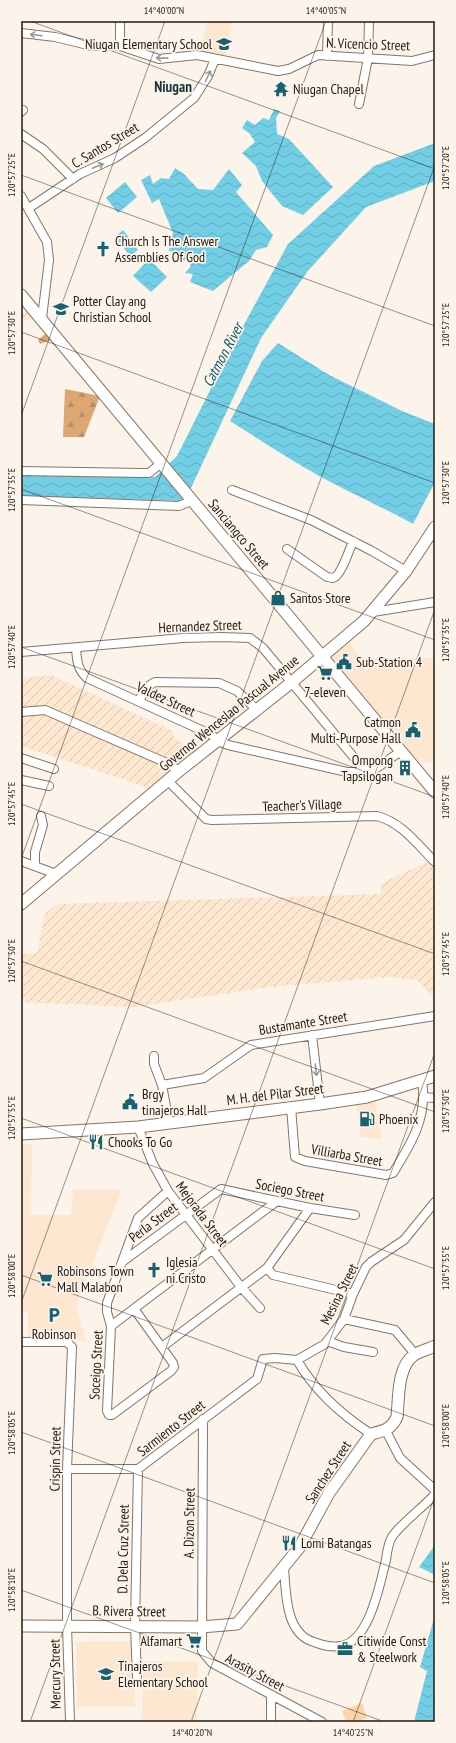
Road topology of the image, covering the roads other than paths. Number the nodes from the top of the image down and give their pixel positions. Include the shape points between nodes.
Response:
1 (120, 21) edge
2 (328, 21) edge
3 (370, 21) edge
4 (21, 33) edge
5 (120, 46) junction
6 (435, 55) edge
7 (327, 56) junction
8 (368, 58) junction
9 (215, 59) junction
10 (358, 104) dead end
11 (21, 134) edge
12 (73, 179) junction
13 (21, 196) edge
14 (30, 208) junction
15 (21, 295) edge
16 (42, 318) junction
17 (162, 466) junction
18 (21, 471) edge
19 (232, 490) dead end
20 (189, 497) junction
21 (21, 500) edge
22 (435, 527) edge
23 (353, 541) junction
24 (287, 549) dead end
25 (406, 571) junction
26 (435, 602) edge
27 (373, 612) junction
28 (76, 648) junction
29 (21, 652) edge
30 (323, 656) junction
31 (292, 682) junction
32 (138, 701) junction
33 (256, 709) junction
34 (21, 712) edge
35 (218, 741) junction
36 (401, 751) junction
37 (21, 758) edge
38 (54, 768) dead end
39 (179, 771) junction
40 (366, 772) junction
41 (21, 780) edge
42 (168, 781) junction
43 (49, 786) dead end
44 (435, 792) edge
45 (41, 816) dead end
46 (21, 861) edge
47 (435, 862) edge
48 (35, 866) junction
49 (56, 874) junction
50 (21, 904) edge
51 (435, 1016) edge
52 (312, 1035) junction
53 (154, 1056) dead end
54 (435, 1076) edge
55 (422, 1081) junction
56 (162, 1085) junction
57 (424, 1097) junction
58 (435, 1098) edge
59 (320, 1104) junction
60 (291, 1107) junction
61 (169, 1123) junction
62 (138, 1127) junction
63 (21, 1134) edge
64 (220, 1189) joint
65 (168, 1191) junction
66 (277, 1201) junction
67 (435, 1202) edge
68 (310, 1208) junction
69 (185, 1214) junction
70 (355, 1215) dead end
71 (213, 1250) junction
72 (122, 1263) junction
73 (267, 1268) junction
74 (241, 1287) junction
75 (353, 1294) junction
76 (260, 1308) dead end
77 (135, 1310) junction
78 (344, 1319) junction
79 (111, 1326) junction
80 (327, 1341) junction
81 (21, 1342) edge
82 (435, 1346) edge
83 (162, 1347) junction
84 (373, 1352) dead end
85 (415, 1354) junction
86 (296, 1360) junction
87 (203, 1419) junction
88 (386, 1431) junction
89 (371, 1434) junction
90 (67, 1469) junction
91 (138, 1469) junction
92 (435, 1490) edge
93 (435, 1494) edge
94 (284, 1568) junction
95 (237, 1624) joint
96 (67, 1625) junction
97 (21, 1626) edge
98 (135, 1626) junction
99 (201, 1627) junction
100 (137, 1677) dead end
101 (272, 1695) junction
102 (70, 1722) edge
103 (271, 1722) edge
104 (322, 1722) edge

1 - 5 street
2 - 7 street
3 - 8 street
5 -> 4 street, N. Vicencio Street via 92,46
9 -> 5 street, N. Vicencio Street via 197,55 159,59
6 - 8 street, N. Vicencio Street via 412,61
7 - 8 street, N. Vicencio Street
7 - 9 street, N. Vicencio Street via 311,57 289,69 278,71
8 - 10 street
12 -> 9 street, C. Santos Street via 115,158 145,138 194,98 202,88
11 - 12 street via 44,149
12 - 14 street, C. Santos Street
13 - 14 street
14 - 16 street via 47,242 49,260
15 - 16 main road, Sanciangco Street
16 - 17 main road, Sanciangco Street
17 - 18 street via 143,473
17 - 20 main road, Sanciangco Street
19 - 23 street via 311,520
20 - 21 street via 179,506
20 - 30 main road, Sanciangco Street
22 - 25 main road, Governor Wenceslao Pascual Avenue
23 - 24 street via 342,568 333,578
23 - 25 street
25 - 27 main road, Governor Wenceslao Pascual Avenue
26 - 27 street
27 - 30 main road, Governor Wenceslao Pascual Avenue
28 - 29 street, Hernandez Street
28 - 31 street, Hernandez Street via 183,638 247,637 258,642
28 - 32 street, Valdez Street via 81,673
30 - 31 main road, Governor Wenceslao Pascual Avenue
30 - 36 main road, Sanciangco Street
31 - 33 main road, Governor Wenceslao Pascual Avenue
31 - 40 street, Hernandez Street
32 - 33 street via 155,682 211,682 230,687
32 - 35 street, Valdez Street via 212,735
33 - 35 main road, Governor Wenceslao Pascual Avenue
34 - 39 street via 45,710
35 - 39 main road, Governor Wenceslao Pascual Avenue
35 - 40 street, Valdez Street via 347,772
36 - 40 street, Valdez Street via 374,770
36 - 44 main road, Sanciangco Street
37 - 38 street
39 - 42 main road, Governor Wenceslao Pascual Avenue
41 - 43 street
42 - 47 street, Teacher's Village via 206,819 377,816 387,818 397,824
42 - 49 main road, Governor Wenceslao Pascual Avenue
45 - 48 street via 43,825 34,852
46 - 48 street
48 - 49 street
49 - 50 main road, Governor Wenceslao Pascual Avenue
51 - 52 street, Bustamante Street
52 - 56 street, Bustamante Street via 252,1045 204,1078
52 -> 59 street
53 - 56 street via 154,1064
54 - 55 main road, M. H. del Pilar Street
55 - 57 street, Villiarba Street
55 - 59 main road, M. H. del Pilar Street via 367,1097
56 - 61 street
57 - 58 street
57 - 60 street, Villiarba Street via 419,1124 393,1173 386,1175 295,1157
59 - 60 main road, M. H. del Pilar Street
60 - 61 main road, M. H. del Pilar Street
61 - 62 main road, M. H. del Pilar Street
62 - 63 main road, M. H. del Pilar Street
62 - 65 street, Mejorada Street via 153,1164
64 - 66 street, Sociego Street
64 - 69 street, Perla Street
65 - 69 street, Mejorada Street
65 - 72 street, Soceigo Street via 138,1218
66 - 68 street, Sociego Street
66 - 71 street
67 - 75 street, Mesina Street via 404,1240 371,1262
68 - 70 street, Sociego Street
68 - 73 street
69 - 71 street, Mejorada Street
69 - 72 street, Perla Street
71 - 74 street, Mejorada Street
71 - 77 street
72 - 79 street, Soceigo Street via 107,1302
73 - 74 street
73 - 75 street via 273,1275
74 - 76 street, Mejorada Street
74 - 83 street
75 - 78 street, Mesina Street
77 - 79 street
77 - 83 street
78 - 80 street, Mesina Street
78 - 85 street via 395,1330
79 - 83 street, Soceigo Street via 107,1411 110,1415 171,1371 173,1363
80 - 84 street
80 - 86 street, Mesina Street
81 - 90 street, Crispin Street via 67,1342 72,1346
82 - 85 main road
85 - 88 main road via 404,1368 396,1417 394,1424
86 - 87 street, Sarmiento Street via 263,1359 257,1379
86 - 89 street via 303,1372 333,1404
87 - 91 street, Sarmiento Street
87 - 99 street, A. Dizon Street
88 - 89 main road, Sanchez Street
88 - 92 street via 400,1458
89 - 94 main road, Sanchez Street via 329,1493 303,1542
90 - 91 street, Sarmiento Street
90 - 96 street, Crispin Street
91 - 98 street, D. Dela Cruz Street
93 - 94 street via 391,1537 370,1615 359,1633 345,1645 319,1644 299,1633 288,1606
94 - 95 main road, Sanchez Street
95 - 99 main road, B. Rivera Street
96 - 97 main road, B. Rivera Street
96 - 98 main road, B. Rivera Street
96 - 102 street, Mercury Street
98 - 99 main road, B. Rivera Street
98 - 100 street, D. Dela Cruz Street
99 - 101 street, Arasity Street via 202,1651 212,1663
101 - 103 street
101 - 104 street, Arasity Street

